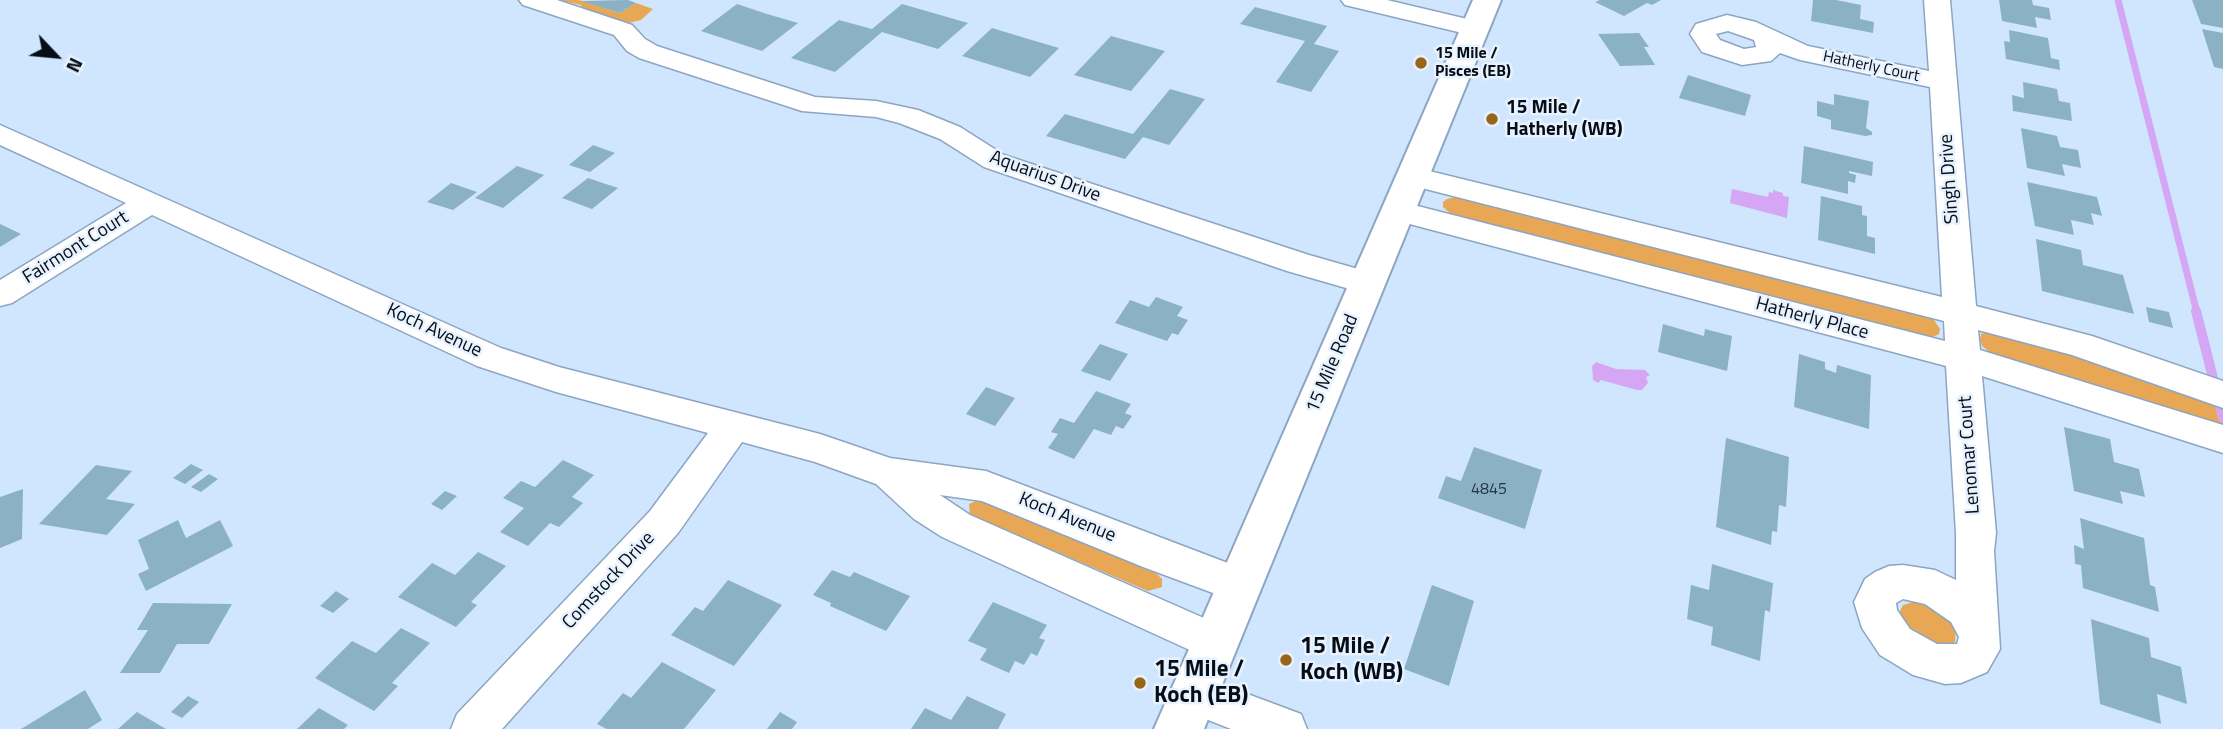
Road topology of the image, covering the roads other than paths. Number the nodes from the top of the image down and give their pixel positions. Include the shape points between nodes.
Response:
1 (532, 0) edge
2 (1354, 0) edge
3 (1937, 0) edge
4 (1481, 14) edge
5 (1763, 45) dead end
6 (1943, 82) junction
7 (0, 134) edge
8 (1413, 176) junction
9 (151, 202) junction
10 (1398, 211) junction
11 (1367, 283) junction
12 (0, 295) edge
13 (1960, 313) junction
14 (1963, 358) junction
15 (2223, 395) edge
16 (734, 425) junction
17 (2223, 439) edge
18 (889, 473) junction
19 (1974, 551) junction
20 (1919, 583) junction
21 (1240, 585) junction
22 (1980, 636) junction
23 (1216, 643) junction
24 (1187, 712) edge
25 (473, 729) edge
26 (1285, 729) edge

1 - 11 street, Aquarius Drive via 623,30 648,52 812,105 908,116 950,132 993,162
2 - 4 street
3 - 6 street, Singh Drive
4 - 8 main road, 15 Mile Road
5 - 6 street, Hatherly Court
6 - 13 street, Singh Drive
7 - 9 street, Koch Avenue
8 - 10 main road, 15 Mile Road
8 - 13 street
9 - 12 street, Fairmont Court
9 - 16 street, Koch Avenue via 489,357
10 - 11 main road, 15 Mile Road
10 - 14 street, Hatherly Place
11 - 21 main road, 15 Mile Road
13 - 14 street, Singh Drive
13 - 15 street via 2080,345
14 - 17 street, Hatherly Place
14 - 19 street, Lenomar Court
16 - 18 street, Koch Avenue
16 - 25 street, Comstock Drive via 664,522
18 - 21 street, Koch Avenue via 986,486
18 - 23 street, Koch Avenue via 956,526
19 - 20 street via 1963,569 1949,578
19 - 22 street, Lenomar Court
20 - 22 street via 1966,609
20 - 22 street via 1889,584 1875,602 1884,629 1895,642 1928,661 1961,664 1979,649
21 - 23 main road, 15 Mile Road
23 - 24 main road, 15 Mile Road
24 - 26 street

